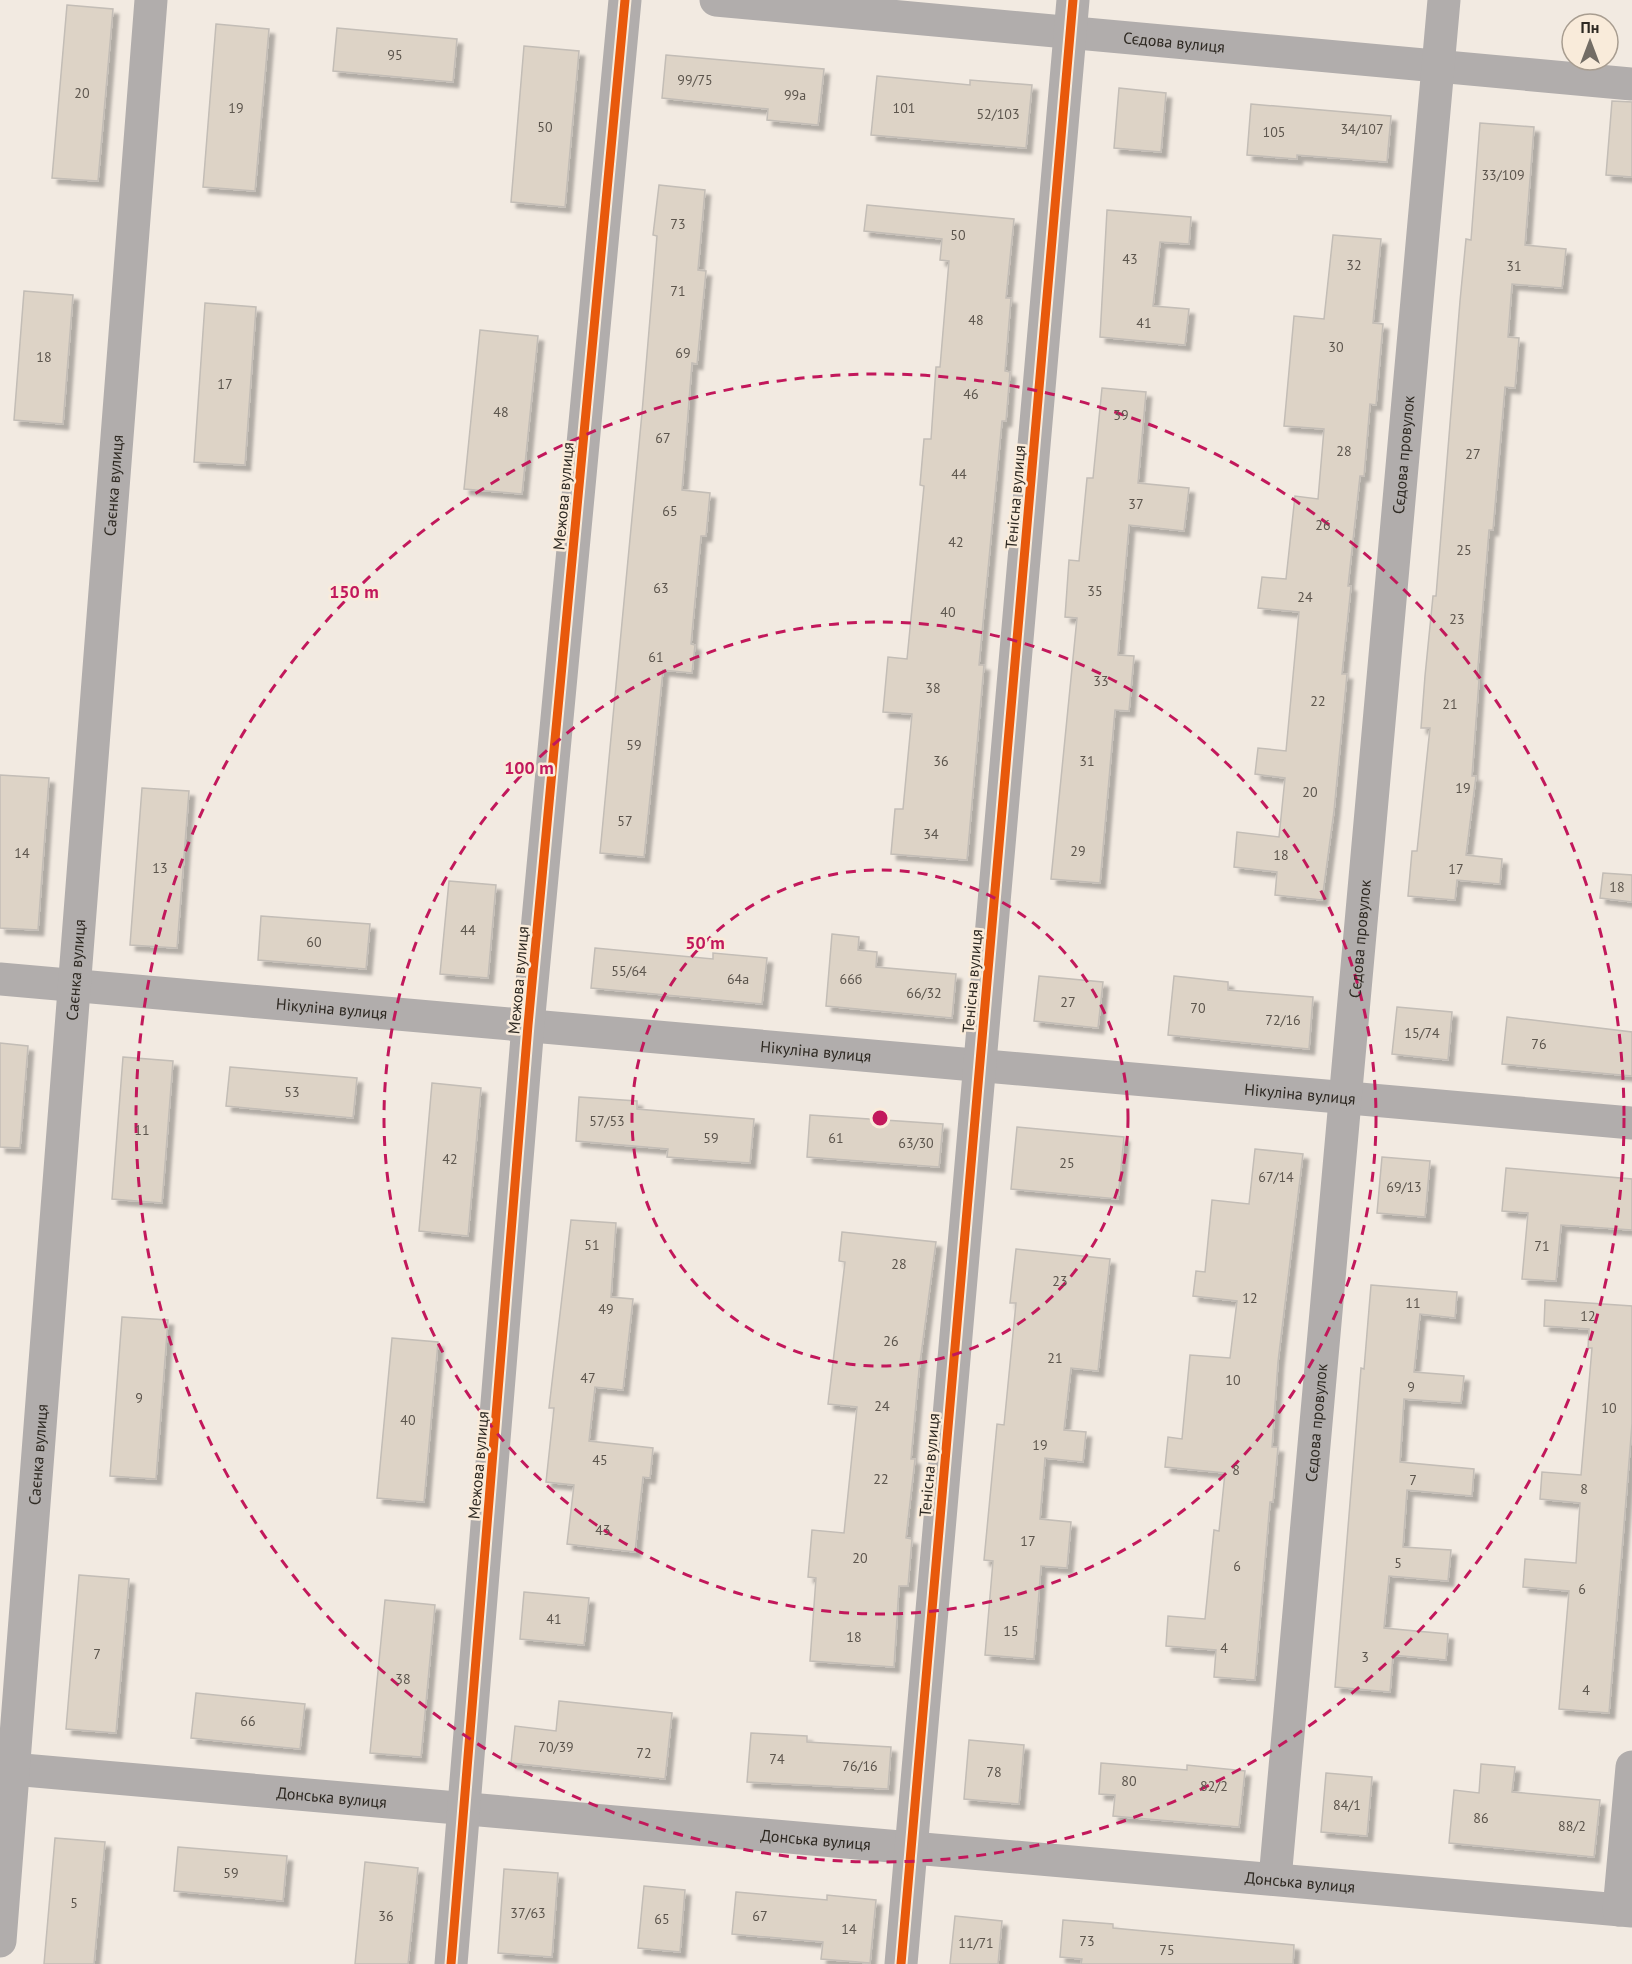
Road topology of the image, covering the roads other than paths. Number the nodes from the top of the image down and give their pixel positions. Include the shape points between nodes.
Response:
1 (151, 0) edge
2 (625, 0) edge
3 (716, 0) edge
4 (1073, 0) edge
5 (1444, 0) edge
6 (1071, 33) junction
7 (1438, 66) junction
8 (1632, 84) edge
9 (0, 979) edge
10 (75, 986) junction
11 (528, 1025) junction
12 (979, 1065) junction
13 (1345, 1098) junction
14 (1632, 1123) edge
15 (1632, 1767) edge
16 (7, 1769) edge
17 (465, 1809) junction
18 (910, 1848) junction
19 (1275, 1879) junction
20 (1625, 1910) edge
21 (0, 1941) edge
22 (451, 1964) edge
23 (901, 1964) edge

1 - 10 street, Саєнка вулиця
2 - 11 street, Межова вулиця
3 - 6 street, Сєдова вулиця
4 - 6 street, Тенісна вулиця
5 - 7 street, Сєдова провулок
6 - 7 street, Сєдова вулиця
6 - 12 street, Тенісна вулиця
7 - 8 street, Сєдова вулиця
7 - 13 street, Сєдова провулок
9 - 10 street, Нікуліна вулиця
10 - 11 street, Нікуліна вулиця
10 - 16 street, Саєнка вулиця
11 - 12 street, Нікуліна вулиця
11 - 17 street, Межова вулиця
12 - 13 street, Нікуліна вулиця
12 - 18 street, Тенісна вулиця
13 - 14 street, Нікуліна вулиця
13 - 19 street, Сєдова провулок
15 - 20 street
16 - 17 street, Донська вулиця
16 - 21 street, Саєнка вулиця
17 - 18 street, Донська вулиця
17 - 22 street, Межова вулиця
18 - 19 street, Донська вулиця
18 - 23 street, Тенісна вулиця
19 - 20 street, Донська вулиця

